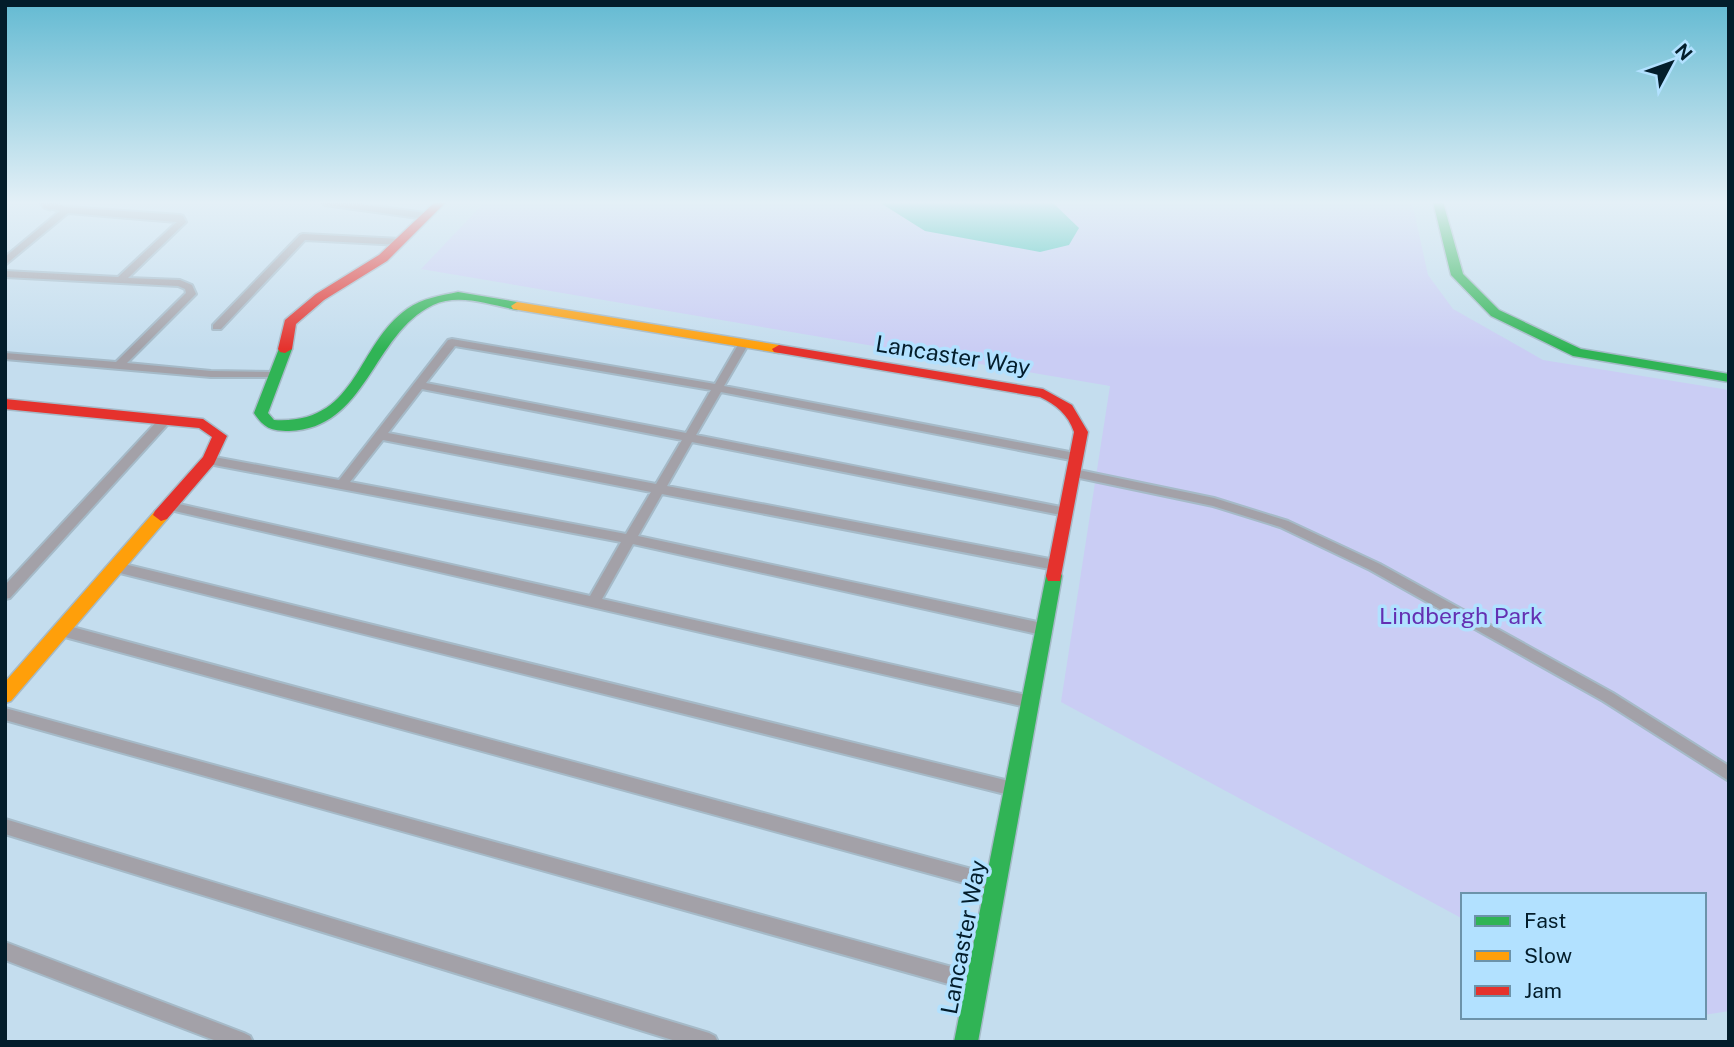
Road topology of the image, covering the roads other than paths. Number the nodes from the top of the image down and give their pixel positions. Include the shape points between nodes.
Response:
1 (151, 251) edge
2 (290, 251) edge
3 (391, 251) edge
4 (1451, 251) edge
5 (5, 274) edge
6 (120, 280) junction
7 (217, 327) dead end
8 (744, 343) junction
9 (5, 356) edge
10 (118, 366) junction
11 (275, 376) junction
12 (1729, 378) edge
13 (420, 385) junction
14 (718, 388) junction
15 (5, 404) edge
16 (165, 420) junction
17 (382, 436) junction
18 (690, 436) junction
19 (209, 460) junction
20 (1075, 465) junction
21 (341, 486) junction
22 (659, 490) junction
23 (170, 506) junction
24 (1066, 512) junction
25 (630, 539) junction
26 (1056, 565) junction
27 (116, 568) junction
28 (5, 594) edge
29 (593, 602) junction
30 (1044, 629) junction
31 (62, 630) junction
32 (5, 695) edge
33 (1030, 702) junction
34 (5, 714) edge
35 (1729, 774) edge
36 (1014, 789) junction
37 (5, 826) edge
38 (996, 884) junction
39 (5, 951) edge
40 (977, 983) junction
41 (244, 1042) edge
42 (709, 1042) edge
43 (966, 1042) edge

1 - 6 lane
2 - 7 lane
3 - 11 street via 320,297 290,323
4 - 12 street via 1457,275 1495,313 1578,353
5 - 6 lane
6 - 10 lane via 180,283 189,287 191,294
8 - 11 street, Lancaster Way via 458,296 420,306 401,318 341,406 311,424 270,425 261,413
8 - 14 lane
8 - 20 street, Lancaster Way via 1044,393 1077,415 1081,432
9 - 10 lane
10 - 11 lane
13 - 14 lane via 452,342
13 - 17 lane
13 - 18 lane
14 - 18 lane
14 - 20 lane
15 - 16 street
16 - 19 street via 203,424 220,436
16 - 28 lane
17 - 21 lane
17 - 22 lane
18 - 22 lane
18 - 24 lane
19 - 21 lane
19 - 23 street
20 - 24 street, Lancaster Way
20 - 35 lane via 1284,524 1375,567 1608,697
21 - 25 lane
22 - 25 lane
22 - 26 lane
23 - 27 street
23 - 29 lane
24 - 26 street, Lancaster Way
25 - 29 lane
25 - 30 lane
26 - 30 street, Lancaster Way
27 - 31 street
27 - 36 lane
29 - 33 lane
30 - 33 street, Lancaster Way
31 - 32 street
31 - 38 lane
33 - 36 street, Lancaster Way
34 - 40 lane
36 - 38 street, Lancaster Way
37 - 42 lane
38 - 40 street, Lancaster Way
39 - 41 lane
40 - 43 street, Lancaster Way

